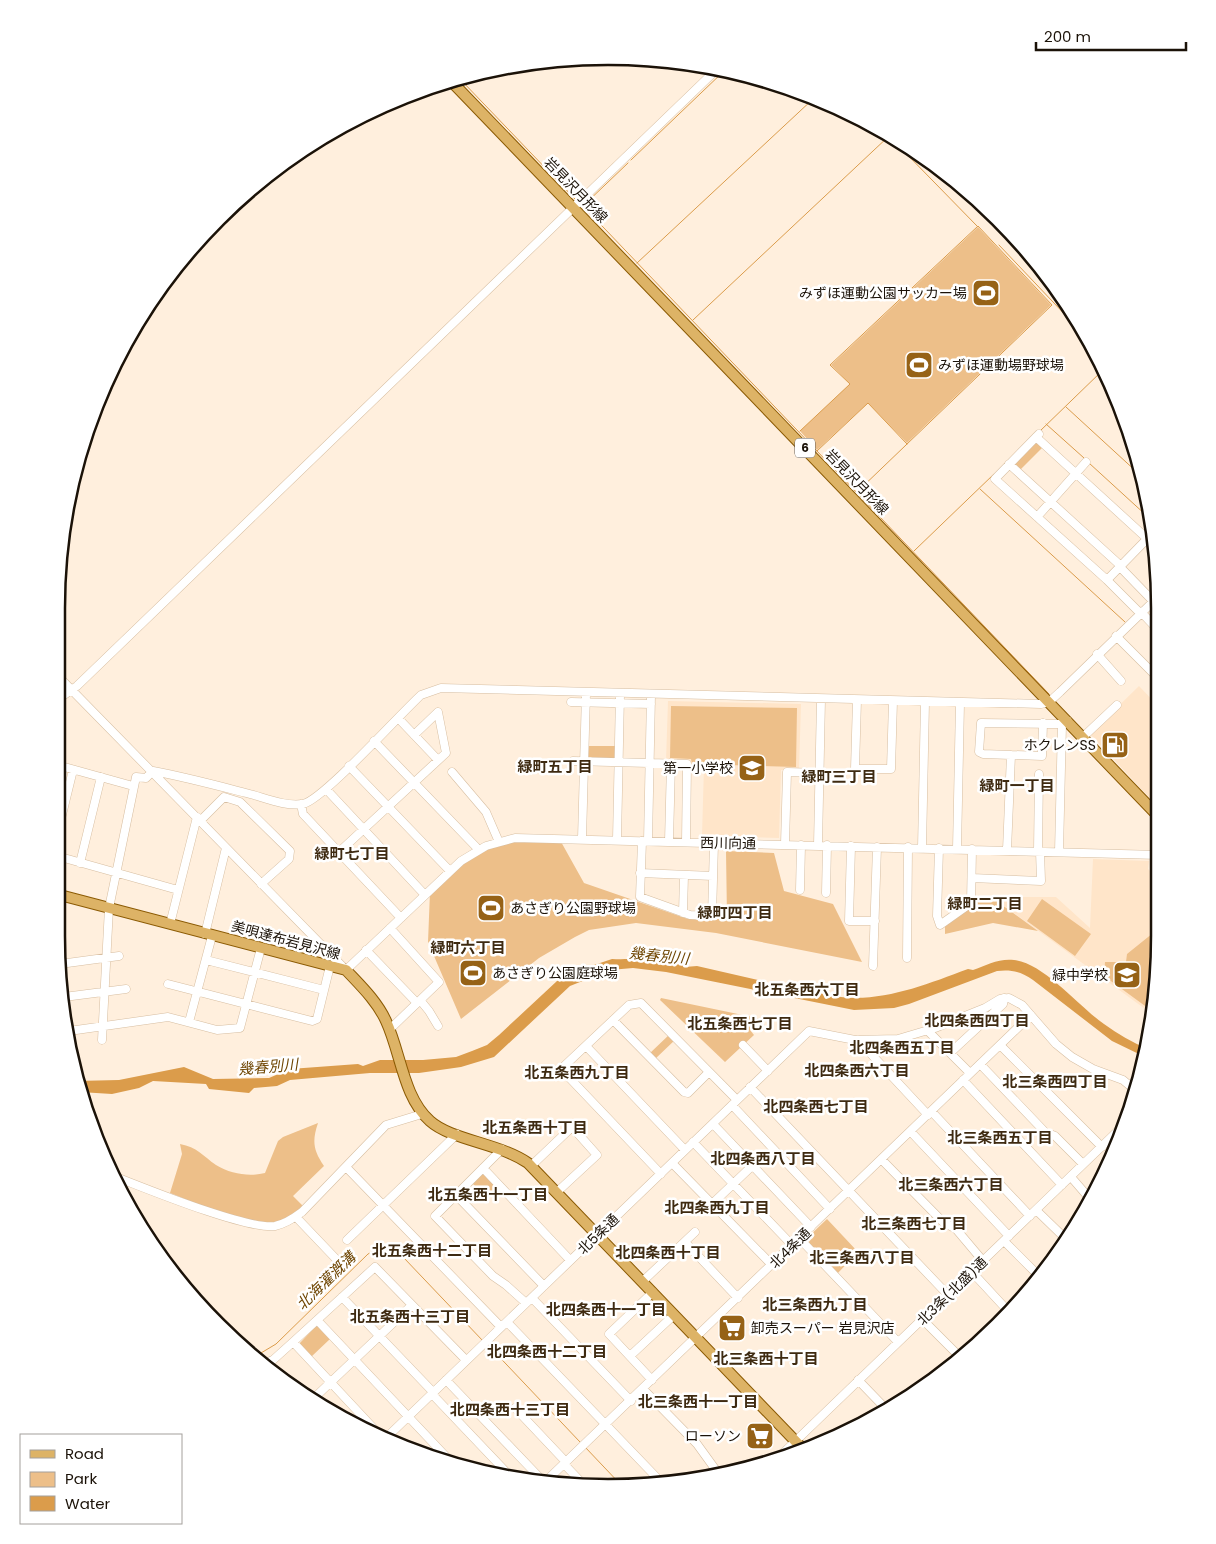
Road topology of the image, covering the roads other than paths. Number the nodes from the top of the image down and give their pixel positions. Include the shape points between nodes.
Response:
1 (711, 75) edge
2 (457, 87) edge
3 (575, 208) junction
4 (1086, 462) dead end
5 (1009, 464) junction
6 (1076, 473) junction
7 (1050, 502) junction
8 (1037, 517) junction
9 (1146, 535) edge
10 (1146, 541) edge
11 (1121, 566) junction
12 (1107, 580) junction
13 (1151, 593) edge
14 (1151, 603) edge
15 (1141, 613) junction
16 (1151, 623) edge
17 (1116, 636) junction
18 (1097, 654) junction
19 (1151, 671) edge
20 (1122, 681) dead end
21 (65, 683) edge
22 (72, 690) junction
23 (586, 693) junction
24 (620, 694) junction
25 (65, 695) edge
26 (651, 695) junction
27 (821, 699) junction
28 (857, 700) junction
29 (893, 701) junction
30 (571, 702) dead end
31 (925, 702) junction
32 (1049, 702) junction
33 (586, 703) junction
34 (960, 703) junction
35 (620, 704) junction
36 (650, 704) junction
37 (1117, 705) dead end
38 (398, 718) junction
39 (1065, 722) junction
40 (1042, 723) junction
41 (414, 735) junction
42 (1083, 737) junction
43 (374, 741) junction
44 (1011, 755) junction
45 (438, 760) junction
46 (573, 761) dead end
47 (584, 761) junction
48 (619, 762) junction
49 (649, 763) junction
50 (671, 763) junction
51 (349, 766) junction
52 (65, 767) edge
53 (74, 770) junction
54 (153, 771) junction
55 (452, 772) dead end
56 (820, 773) junction
57 (1039, 774) dead end
58 (101, 777) junction
59 (414, 783) junction
60 (133, 786) junction
61 (326, 788) junction
62 (65, 804) edge
63 (301, 804) junction
64 (388, 807) junction
65 (1151, 809) edge
66 (198, 819) junction
67 (364, 829) junction
68 (582, 839) junction
69 (617, 840) junction
70 (645, 841) junction
71 (669, 841) junction
72 (499, 842) junction
73 (686, 842) junction
74 (714, 842) junction
75 (785, 844) junction
76 (802, 845) junction
77 (818, 845) junction
78 (827, 846) junction
79 (851, 846) junction
80 (877, 847) junction
81 (908, 847) junction
82 (226, 848) junction
83 (922, 848) junction
84 (939, 848) junction
85 (957, 849) junction
86 (972, 849) junction
87 (479, 850) junction
88 (1007, 850) junction
89 (1039, 851) junction
90 (339, 852) junction
91 (1059, 852) junction
92 (1151, 855) edge
93 (65, 859) edge
94 (80, 863) junction
95 (450, 871) junction
96 (116, 873) junction
97 (640, 873) junction
98 (684, 875) junction
99 (713, 876) junction
100 (972, 878) junction
101 (261, 884) junction
102 (178, 890) junction
103 (800, 890) dead end
104 (826, 893) dead end
105 (425, 895) junction
106 (65, 896) edge
107 (110, 908) junction
108 (683, 913) junction
109 (401, 918) junction
110 (874, 921) junction
111 (170, 924) junction
112 (390, 928) junction
113 (209, 935) junction
114 (261, 948) junction
115 (366, 950) junction
116 (118, 956) dead end
117 (106, 958) junction
118 (907, 958) dead end
119 (206, 960) junction
120 (66, 963) edge
121 (330, 966) junction
122 (873, 966) dead end
123 (346, 970) junction
124 (254, 972) junction
125 (168, 984) dead end
126 (126, 989) dead end
127 (324, 990) junction
128 (104, 992) junction
129 (198, 992) junction
130 (69, 996) edge
131 (1004, 998) junction
132 (418, 1001) junction
133 (245, 1004) junction
134 (1031, 1015) junction
135 (613, 1020) junction
136 (189, 1022) junction
137 (102, 1026) junction
138 (438, 1026) dead end
139 (73, 1030) edge
140 (927, 1030) junction
141 (391, 1033) junction
142 (102, 1040) dead end
143 (858, 1040) junction
144 (1000, 1044) junction
145 (744, 1045) dead end
146 (586, 1046) junction
147 (950, 1053) junction
148 (980, 1064) junction
149 (768, 1071) junction
150 (709, 1072) junction
151 (970, 1073) junction
152 (963, 1080) junction
153 (1130, 1085) edge
154 (750, 1087) junction
155 (734, 1103) junction
156 (422, 1114) junction
157 (930, 1114) junction
158 (713, 1124) junction
159 (911, 1132) junction
160 (457, 1134) junction
161 (1113, 1136) edge
162 (694, 1142) junction
163 (1102, 1147) junction
164 (502, 1149) junction
165 (686, 1150) junction
166 (882, 1160) junction
167 (672, 1163) junction
168 (1083, 1164) junction
169 (531, 1166) junction
170 (752, 1166) junction
171 (346, 1167) junction
172 (483, 1168) junction
173 (661, 1174) junction
174 (1071, 1177) junction
175 (123, 1179) edge
176 (733, 1184) junction
177 (1062, 1185) junction
178 (557, 1192) junction
179 (848, 1192) junction
180 (1086, 1194) edge
181 (456, 1195) junction
182 (712, 1204) junction
183 (384, 1206) junction
184 (830, 1209) junction
185 (1036, 1210) junction
186 (1030, 1216) junction
187 (296, 1217) junction
188 (811, 1228) junction
189 (695, 1232) dead end
190 (598, 1234) junction
191 (1061, 1234) edge
192 (799, 1238) junction
193 (1007, 1238) junction
194 (347, 1240) dead end
195 (685, 1242) junction
196 (792, 1245) junction
197 (337, 1260) dead end
198 (570, 1260) junction
199 (983, 1261) junction
200 (772, 1265) junction
201 (1035, 1271) edge
202 (972, 1272) junction
203 (643, 1282) junction
204 (544, 1286) junction
205 (653, 1292) junction
206 (948, 1295) junction
207 (342, 1297) junction
208 (738, 1298) junction
209 (529, 1300) junction
210 (412, 1305) junction
211 (1004, 1307) edge
212 (674, 1315) junction
213 (922, 1319) junction
214 (318, 1321) junction
215 (504, 1324) junction
216 (380, 1336) junction
217 (696, 1338) junction
218 (294, 1342) junction
219 (898, 1342) junction
220 (956, 1353) edge
221 (630, 1356) junction
222 (354, 1360) junction
223 (466, 1360) junction
224 (270, 1361) edge
225 (446, 1380) junction
226 (652, 1380) junction
227 (858, 1380) junction
228 (330, 1383) junction
229 (643, 1389) junction
230 (433, 1393) junction
231 (318, 1394) edge
232 (630, 1401) junction
233 (882, 1404) edge
234 (515, 1408) dead end
235 (408, 1417) junction
236 (369, 1423) edge
237 (606, 1425) junction
238 (391, 1434) edge
239 (798, 1445) edge
240 (442, 1453) edge
241 (565, 1463) junction
242 (504, 1469) edge
243 (715, 1469) edge
244 (536, 1474) edge
245 (552, 1476) edge
246 (656, 1477) edge
247 (579, 1478) edge

1 - 3 street
2 - 3 main road, 岩見沢月形線 / 6
3 - 22 street
3 - 32 main road, 岩見沢月形線 / 6
4 - 6 street
5 - 6 street via 1038,435
5 - 7 street
5 - 8 street via 995,479
6 - 7 street
6 - 9 street
7 - 8 street
7 - 11 street
8 - 12 street
10 - 11 street
11 - 12 street
11 - 13 street
12 - 15 street
14 - 15 street
15 - 16 street
15 - 17 street
17 - 18 street
17 - 19 street
18 - 20 street
18 - 32 street
21 - 22 street
22 - 25 street
22 - 54 street
23 - 24 street
23 - 33 street
23 - 38 street via 441,688 421,695
24 - 26 street
24 - 35 street
26 - 27 street
26 - 36 street
27 - 28 street
27 - 56 street
28 - 29 street
28 - 29 street via 855,769 890,769
29 - 31 street
30 - 33 street
31 - 34 street
31 - 83 street
32 - 34 street
32 - 39 main road, 岩見沢月形線 / 6
33 - 35 street
33 - 47 street
34 - 85 street
35 - 36 street
35 - 48 street
36 - 49 street
37 - 42 street
38 - 41 street
38 - 43 street
39 - 40 street
39 - 42 main road, 岩見沢月形線 / 6
39 - 91 street
40 - 44 street via 1042,756
40 - 44 street via 981,722 979,752
41 - 45 street
41 - 45 street via 438,712 446,752
42 - 65 main road, 岩見沢月形線 / 6
43 - 51 street
43 - 59 street
44 - 88 street
45 - 59 street
46 - 47 street
47 - 48 street
47 - 68 street
48 - 49 street
48 - 69 street
49 - 50 street
49 - 70 street
50 - 71 street
50 - 73 street via 687,764
51 - 61 street
51 - 64 street
52 - 53 street
53 - 58 street
53 - 62 street
54 - 60 street via 146,778 136,777
54 - 63 street
54 - 66 street
55 - 72 street via 486,812
56 - 75 street via 786,772
56 - 77 street
57 - 89 street
58 - 60 street
58 - 94 street
59 - 64 street
59 - 87 street
60 - 96 street
61 - 63 street via 314,799
61 - 67 street
63 - 90 street via 303,814
64 - 67 street
64 - 95 street
66 - 82 street
66 - 101 street via 224,797 240,802 290,852 289,859
66 - 102 street
67 - 90 street
67 - 105 street
68 - 69 street, 西川向通
68 - 72 street, 西川向通 via 522,837
69 - 70 street, 西川向通
70 - 71 street, 西川向通
70 - 97 street
71 - 73 street, 西川向通
72 - 87 street, 西川向通
73 - 74 street, 西川向通
74 - 75 street, 西川向通
74 - 99 street
75 - 76 street, 西川向通
76 - 77 street, 西川向通
76 - 103 street
77 - 78 street, 西川向通
78 - 79 street, 西川向通
78 - 104 street
79 - 80 street, 西川向通
79 - 110 street via 849,921
80 - 81 street, 西川向通
80 - 110 street
81 - 83 street, 西川向通
81 - 118 street
82 - 101 street
82 - 113 street
83 - 84 street, 西川向通
84 - 85 street, 西川向通
84 - 100 street via 937,916 940,925 971,903
85 - 86 street, 西川向通
86 - 88 street, 西川向通
86 - 100 street
87 - 95 street, 西川向通
88 - 89 street, 西川向通
89 - 91 street, 西川向通
89 - 100 street via 1041,881
90 - 109 street
91 - 92 street, 西川向通
93 - 94 street
94 - 96 street
95 - 105 street, 西川向通
96 - 102 street
96 - 107 street
97 - 98 street
97 - 108 street via 640,897
98 - 99 street
98 - 108 street
99 - 108 street via 712,916
101 - 123 street
102 - 111 street
105 - 109 street, 西川向通
106 - 107 main road, 美唄達布岩見沢線
107 - 111 main road, 美唄達布岩見沢線
107 - 117 street
109 - 112 street, 西川向通
110 - 122 street
111 - 113 main road, 美唄達布岩見沢線
112 - 115 street, 西川向通
112 - 132 street via 439,982
113 - 114 main road, 美唄達布岩見沢線
113 - 119 street
114 - 121 main road, 美唄達布岩見沢線
114 - 124 street
115 - 123 street, 西川向通
115 - 132 street
116 - 117 street
117 - 120 street
117 - 128 street
119 - 124 street
119 - 129 street
121 - 123 main road, 美唄達布岩見沢線
121 - 127 street
123 - 141 main road, 美唄達布岩見沢線 via 376,1004
124 - 127 street
124 - 133 street
125 - 129 street
126 - 128 street
127 - 133 street via 317,1018 312,1021
128 - 130 street
128 - 137 street
129 - 133 street
129 - 136 street
131 - 134 street via 1014,999
131 - 140 street
131 - 147 street via 1003,1004
132 - 138 street via 430,1011
132 - 141 street
133 - 136 street via 240,1028 217,1030
134 - 144 street, 北4条通
134 - 153 street via 1072,1058
135 - 146 street
135 - 150 street via 632,1003 645,1004
135 - 150 street via 684,1092 688,1093
136 - 137 street via 168,1017
137 - 139 street
137 - 142 street
140 - 143 street via 885,1041
140 - 147 street
141 - 156 main road, 美唄達布岩見沢線
143 - 149 street, 北5条通 via 809,1031
143 - 157 street
144 - 148 street, 北4条通
144 - 163 street
145 - 149 street
146 - 165 street
146 - 173 street via 561,1069
147 - 151 street
148 - 151 street, 北4条通
148 - 168 street via 1044,1132 1055,1136
149 - 154 street, 北5条通
150 - 155 street
151 - 152 street, 北4条通
152 - 157 street, 北4条通
152 - 177 street
154 - 155 street, 北5条通
154 - 179 street
155 - 158 street, 北5条通
155 - 184 street
156 - 160 main road, 美唄達布岩見沢線 via 437,1127
156 - 171 street via 386,1125
157 - 159 street, 北4条通
157 - 186 street
158 - 162 street, 北5条通
158 - 170 street
159 - 166 street, 北4条通
159 - 193 street
160 - 164 main road, 美唄達布岩見沢線
160 - 183 street
161 - 163 street, 北3条(北盛)通
162 - 165 street, 北5条通
162 - 176 street
163 - 168 street, 北3条(北盛)通
164 - 169 main road, 美唄達布岩見沢線
164 - 172 street
165 - 167 street, 北5条通
166 - 179 street, 北4条通
166 - 199 street via 943,1222 956,1229
167 - 173 street, 北5条通
167 - 182 street
168 - 174 street, 北3条(北盛)通
169 - 178 main road, 美唄達布岩見沢線
169 - 178 street via 572,1127 598,1155
170 - 176 street
170 - 188 street
171 - 183 street
171 - 187 street
172 - 181 street
172 - 198 street
173 - 190 street, 北5条通
174 - 177 street, 北3条(北盛)通
174 - 180 street
175 - 187 street via 254,1224 275,1226
176 - 182 street
176 - 196 street
177 - 185 street, 北3条(北盛)通
178 - 190 main road, 美唄達布岩見沢線
179 - 184 street, 北4条通
179 - 206 street
181 - 204 street
181 - 209 street via 435,1216 494,1276
182 - 200 street
183 - 194 street
183 - 215 street
184 - 188 street, 北4条通
185 - 186 street, 北3条(北盛)通
185 - 191 street
186 - 193 street, 北3条(北盛)通
187 - 197 street
188 - 192 street, 北4条通
189 - 195 street
190 - 198 street, 北5条通
190 - 203 main road, 美唄達布岩見沢線
192 - 196 street, 北4条通
192 - 219 street
193 - 199 street, 北3条(北盛)通
193 - 201 street
195 - 203 street
195 - 208 street
196 - 200 street, 北4条通
198 - 204 street, 北5条通
199 - 202 street, 北3条(北盛)通
200 - 208 street, 北4条通
202 - 206 street, 北3条(北盛)通
202 - 211 street
203 - 205 main road, 美唄達布岩見沢線
204 - 209 street, 北5条通
205 - 212 main road, 美唄達布岩見沢線
205 - 221 street via 609,1334
206 - 213 street, 北3条(北盛)通
207 - 210 street via 375,1267
207 - 214 street
207 - 216 street
208 - 217 street, 北4条通
209 - 215 street, 北5条通
209 - 232 street
210 - 216 street
210 - 223 street
212 - 217 main road, 美唄達布岩見沢線
212 - 221 street
213 - 219 street, 北3条(北盛)通
213 - 220 street
214 - 218 street
214 - 222 street
215 - 223 street, 北5条通
215 - 237 street
216 - 222 street
216 - 230 street
217 - 226 street, 北4条通
217 - 239 main road, 美唄達布岩見沢線
218 - 224 street
218 - 228 street
219 - 227 street, 北3条(北盛)通
221 - 226 street
222 - 228 street
222 - 235 street
223 - 225 street, 北5条通
225 - 230 street, 北5条通
225 - 244 street
226 - 229 street, 北4条通
227 - 233 street
227 - 239 street, 北3条(北盛)通
228 - 231 street
228 - 236 street
229 - 232 street, 北4条通
229 - 243 street via 697,1444
230 - 235 street, 北5条通
230 - 242 street
232 - 237 street, 北4条通
234 - 241 street
235 - 238 street, 北5条通
235 - 240 street
237 - 241 street, 北4条通
237 - 246 street
241 - 245 street, 北4条通
241 - 247 street

